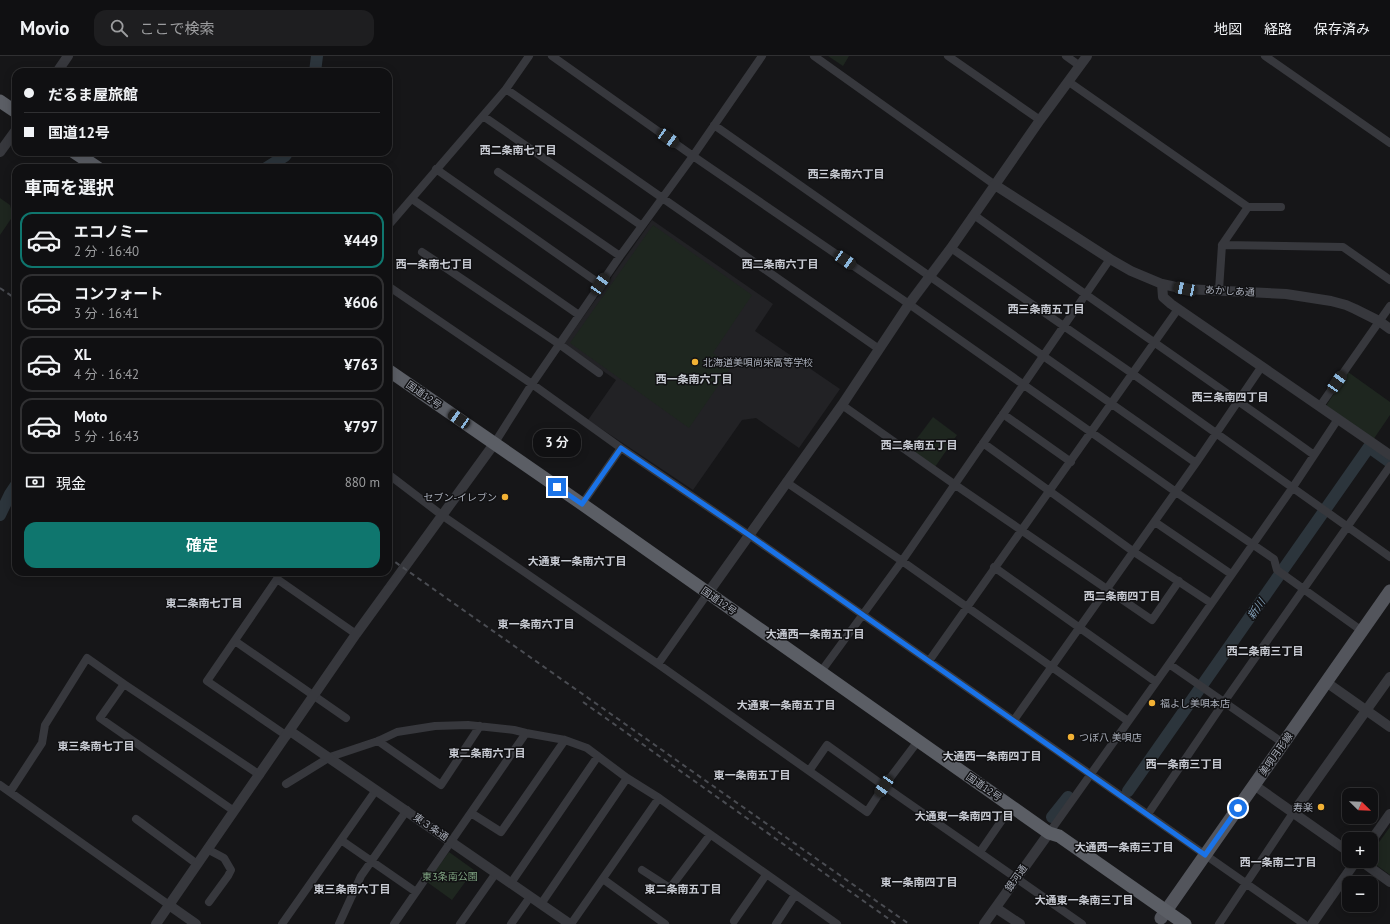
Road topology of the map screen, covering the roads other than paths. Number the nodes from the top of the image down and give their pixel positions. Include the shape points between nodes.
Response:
1 (68, 56) edge
2 (529, 56) edge
3 (552, 56) edge
4 (762, 56) edge
5 (814, 56) edge
6 (948, 56) edge
7 (1066, 56) edge
8 (1087, 56) edge
9 (1265, 56) edge
10 (1080, 66) junction
11 (60, 68) edge
12 (1069, 82) junction
13 (506, 89) junction
14 (0, 101) edge
15 (12, 109) edge
16 (483, 116) junction
17 (1040, 120) junction
18 (714, 124) junction
19 (12, 136) edge
20 (1390, 143) edge
21 (0, 152) edge
22 (80, 156) edge
23 (693, 156) junction
24 (92, 164) edge
25 (436, 169) junction
26 (498, 172) dead end
27 (995, 184) junction
28 (662, 197) junction
29 (412, 199) junction
30 (1248, 207) junction
31 (1281, 207) dead end
32 (974, 215) junction
33 (392, 222) edge
34 (642, 226) junction
35 (1222, 245) junction
36 (951, 248) junction
37 (422, 252) dead end
38 (620, 256) junction
39 (1110, 260) junction
40 (930, 276) junction
41 (1390, 280) edge
42 (600, 284) junction
43 (1162, 284) junction
44 (392, 289) edge
45 (1219, 290) junction
46 (1085, 295) junction
47 (909, 304) junction
48 (1390, 306) edge
49 (1178, 309) junction
50 (579, 315) junction
51 (1379, 321) junction
52 (1064, 326) junction
53 (1390, 329) edge
54 (1155, 342) junction
55 (559, 344) junction
56 (879, 349) junction
57 (1044, 356) junction
58 (1262, 366) junction
59 (392, 373) edge
60 (599, 374) dead end
61 (1133, 374) junction
62 (532, 384) junction
63 (1023, 385) junction
64 (1238, 401) junction
65 (1112, 403) junction
66 (842, 404) junction
67 (1320, 406) junction
68 (1003, 414) junction
69 (1338, 419) junction
70 (1092, 432) junction
71 (1217, 433) junction
72 (983, 443) junction
73 (494, 444) junction
74 (621, 448) junction
75 (1314, 455) junction
76 (1390, 455) edge
77 (1070, 462) junction
78 (1196, 463) junction
79 (1390, 466) edge
80 (392, 477) edge
81 (786, 482) junction
82 (954, 484) junction
83 (1293, 487) junction
84 (1049, 492) junction
85 (1176, 492) junction
86 (582, 504) junction
87 (443, 516) junction
88 (1156, 522) junction
89 (1348, 527) junction
90 (1021, 530) junction
91 (749, 535) junction
92 (1252, 543) junction
93 (1134, 552) junction
94 (1390, 556) edge
95 (902, 561) junction
96 (994, 567) junction
97 (1231, 574) junction
98 (1179, 581) junction
99 (1107, 589) junction
100 (1303, 589) junction
101 (1390, 591) edge
102 (708, 593) junction
103 (1211, 603) junction
104 (966, 607) junction
105 (862, 614) junction
106 (1079, 627) junction
107 (1362, 631) junction
108 (356, 634) junction
109 (235, 641) junction
110 (929, 661) junction
111 (658, 664) junction
112 (1169, 664) junction
113 (1050, 667) junction
114 (820, 672) junction
115 (1390, 677) edge
116 (1156, 682) junction
117 (1326, 682) junction
118 (124, 684) junction
119 (314, 696) junction
120 (1224, 702) junction
121 (1367, 710) junction
122 (346, 718) dead end
123 (1014, 720) junction
124 (1128, 721) junction
125 (480, 726) junction
126 (1390, 727) edge
127 (526, 733) junction
128 (289, 734) junction
129 (378, 740) junction
130 (565, 740) junction
131 (918, 741) junction
132 (1283, 743) junction
133 (598, 756) junction
134 (330, 757) junction
135 (810, 771) junction
136 (260, 775) junction
137 (1091, 775) junction
138 (627, 778) junction
139 (286, 784) dead end
140 (0, 785) edge
141 (1254, 785) junction
142 (884, 786) junction
143 (376, 790) junction
144 (10, 792) junction
145 (659, 798) junction
146 (1012, 807) junction
147 (407, 810) junction
148 (234, 811) junction
149 (472, 813) junction
150 (1293, 813) junction
151 (1148, 814) junction
152 (1390, 814) edge
153 (136, 819) dead end
154 (1377, 832) edge
155 (1049, 833) junction
156 (710, 835) junction
157 (341, 840) junction
158 (451, 841) junction
159 (1342, 847) edge
160 (207, 849) junction
161 (980, 852) junction
162 (1205, 855) junction
163 (372, 860) junction
164 (197, 864) junction
165 (1351, 868) edge
166 (1371, 868) edge
167 (642, 870) dead end
168 (496, 873) junction
169 (766, 874) junction
170 (1017, 877) junction
171 (603, 879) junction
172 (1390, 882) edge
173 (511, 883) junction
174 (1246, 884) junction
175 (416, 892) junction
176 (795, 895) junction
177 (530, 897) junction
178 (209, 902) dead end
179 (541, 904) junction
180 (169, 905) junction
181 (996, 908) junction
182 (1163, 919) edge
183 (734, 921) dead end
184 (156, 924) edge
185 (196, 924) edge
186 (282, 924) edge
187 (339, 924) edge
188 (394, 924) edge
189 (460, 924) edge
190 (511, 924) edge
191 (570, 924) edge
192 (664, 924) edge
193 (776, 924) edge
194 (837, 924) edge
195 (984, 924) edge
196 (1020, 924) edge
197 (1082, 924) edge
198 (1185, 924) edge
199 (1219, 924) edge
200 (1304, 924) edge
201 (1312, 924) edge

1 - 11 street
2 - 13 street
3 - 23 street
4 - 18 street
5 - 27 street
6 - 17 street
7 - 10 street
8 - 10 street
9 - 20 street
10 - 12 street
12 - 17 street
12 - 30 street
13 - 16 street
13 - 28 street
14 - 15 highway
16 - 25 street
16 - 34 street
17 - 27 street
18 - 23 street
18 - 40 street
19 - 21 street
22 - 24 highway
23 - 28 street
23 - 47 street
25 - 29 street
25 - 42 street
26 - 38 street
27 - 32 street
27 - 39 street, あかしあ通
28 - 34 street
28 - 56 street
29 - 33 street
29 - 50 street
30 - 31 street
30 - 35 street
32 - 36 street
32 - 46 street
34 - 38 street
35 - 41 street via 1343,247
35 - 45 street
36 - 40 street
36 - 52 street
37 - 55 street
38 - 42 street
39 - 43 street, あかしあ通
39 - 46 street
40 - 47 street
40 - 57 street
42 - 50 street
43 - 45 street, あかしあ通 via 1185,289
43 - 49 street via 1163,296
44 - 62 street
45 - 51 street, あかしあ通 via 1286,294 1331,302 1346,305
46 - 52 street
46 - 54 street
47 - 56 street
47 - 63 street
48 - 51 street
49 - 54 street
49 - 58 street
50 - 55 street
51 - 53 street, あかしあ通
51 - 67 street
52 - 57 street
52 - 61 street
54 - 61 street
54 - 64 street
55 - 60 street
55 - 62 street
56 - 66 street
57 - 63 street
57 - 65 street
58 - 64 street
58 - 67 street
59 - 73 highway, 国道12号
61 - 65 street
61 - 71 street
62 - 73 street
62 - 74 street
63 - 68 street
63 - 70 street
64 - 71 street
64 - 75 street
65 - 70 street
65 - 78 street
66 - 81 street
66 - 82 street
67 - 69 street
68 - 72 street
68 - 77 street
69 - 75 street
69 - 76 street
70 - 77 street
70 - 85 street
71 - 78 street
71 - 83 street
72 - 82 street
72 - 84 street
73 - 86 highway, 国道12号
73 - 87 street
74 - 86 street
74 - 91 street
75 - 83 street
77 - 84 street
78 - 85 street
79 - 89 street
80 - 87 street
81 - 91 street
81 - 95 street
82 - 90 street
82 - 95 street
83 - 89 street
83 - 92 street
84 - 90 street
84 - 93 street
85 - 88 street
85 - 92 street
86 - 102 highway, 国道12号
87 - 108 street
87 - 111 street
88 - 93 street
88 - 97 street
89 - 94 street
89 - 100 street
90 - 96 street
90 - 99 street
91 - 102 street
91 - 105 street
92 - 97 street
92 - 100 street via 1274,559 1277,570
93 - 98 street
93 - 99 street
95 - 104 street
95 - 105 street
96 - 104 street
96 - 106 street
97 - 103 street
98 - 99 street via 1152,620
98 - 103 street
99 - 106 street
100 - 107 street
100 - 120 street
101 - 107 main road, 美唄月形線
102 - 111 street
102 - 114 highway, 国道12号
103 - 112 street
104 - 110 street
104 - 113 street
105 - 110 street
105 - 114 street
106 - 113 street
106 - 116 street
107 - 117 main road, 美唄月形線
108 - 109 street via 276,579
108 - 119 street
109 - 119 street
109 - 128 street via 207,681
110 - 123 street
111 - 135 street
112 - 116 street
112 - 120 street
113 - 123 street
113 - 124 street
114 - 131 highway, 国道12号
115 - 121 street
116 - 124 street
117 - 121 street
117 - 132 main road, 美唄月形線
118 - 136 street
118 - 144 street via 87,658 45,725 42,743
118 - 148 street via 100,718
119 - 122 street
119 - 128 street
120 - 132 street
120 - 151 street
121 - 126 street
121 - 150 street
123 - 137 street
124 - 137 street
125 - 127 street
125 - 129 street via 435,726 397,732
125 - 129 street via 441,785
127 - 130 street
127 - 149 street
128 - 134 street, 東３条通
128 - 136 street
129 - 134 street
130 - 133 street via 587,748
130 - 149 street via 501,832
131 - 142 street
131 - 146 highway, 国道12号
132 - 141 main road, 美唄月形線
133 - 138 street
133 - 173 street
134 - 139 street
134 - 143 street, 東３条通
135 - 142 street via 867,812
135 - 142 street via 827,745
136 - 148 street
137 - 151 street
137 - 155 street
138 - 145 street
138 - 179 street
140 - 144 street
141 - 150 street
141 - 162 main road, 美唄月形線
142 - 161 street
143 - 147 street, 東３条通
143 - 157 street
144 - 180 street
145 - 156 street
145 - 171 street
146 - 155 highway, 国道12号
146 - 161 street
147 - 158 street, 東３条通
147 - 163 street
148 - 160 street
149 - 158 street
150 - 159 street
150 - 174 street
151 - 162 street
152 - 154 street
153 - 164 street
155 - 170 street, 銀河通
155 - 182 highway, 国道12号 via 1059,836
156 - 167 street via 670,888
156 - 169 street
157 - 163 street
157 - 186 street
158 - 168 street, 東３条通
158 - 175 street
160 - 164 street
160 - 178 street via 224,858 231,870
161 - 170 street
162 - 174 street
162 - 182 main road, 美唄月形線
163 - 175 street
163 - 187 street via 361,876
164 - 180 street
165 - 201 street
166 - 172 street
168 - 173 street, 東３条通
168 - 189 street
169 - 176 street
169 - 183 street
170 - 181 street, 銀河通
170 - 197 street
171 - 191 street
171 - 192 street
173 - 177 street, 東３条通
174 - 199 street
174 - 200 street
175 - 188 street
176 - 193 street
176 - 194 street
177 - 179 street, 東３条通
177 - 190 street
179 - 191 street, 東３条通
180 - 184 street
180 - 185 street
181 - 195 street, 銀河通
181 - 196 street
182 - 198 highway, 国道12号

